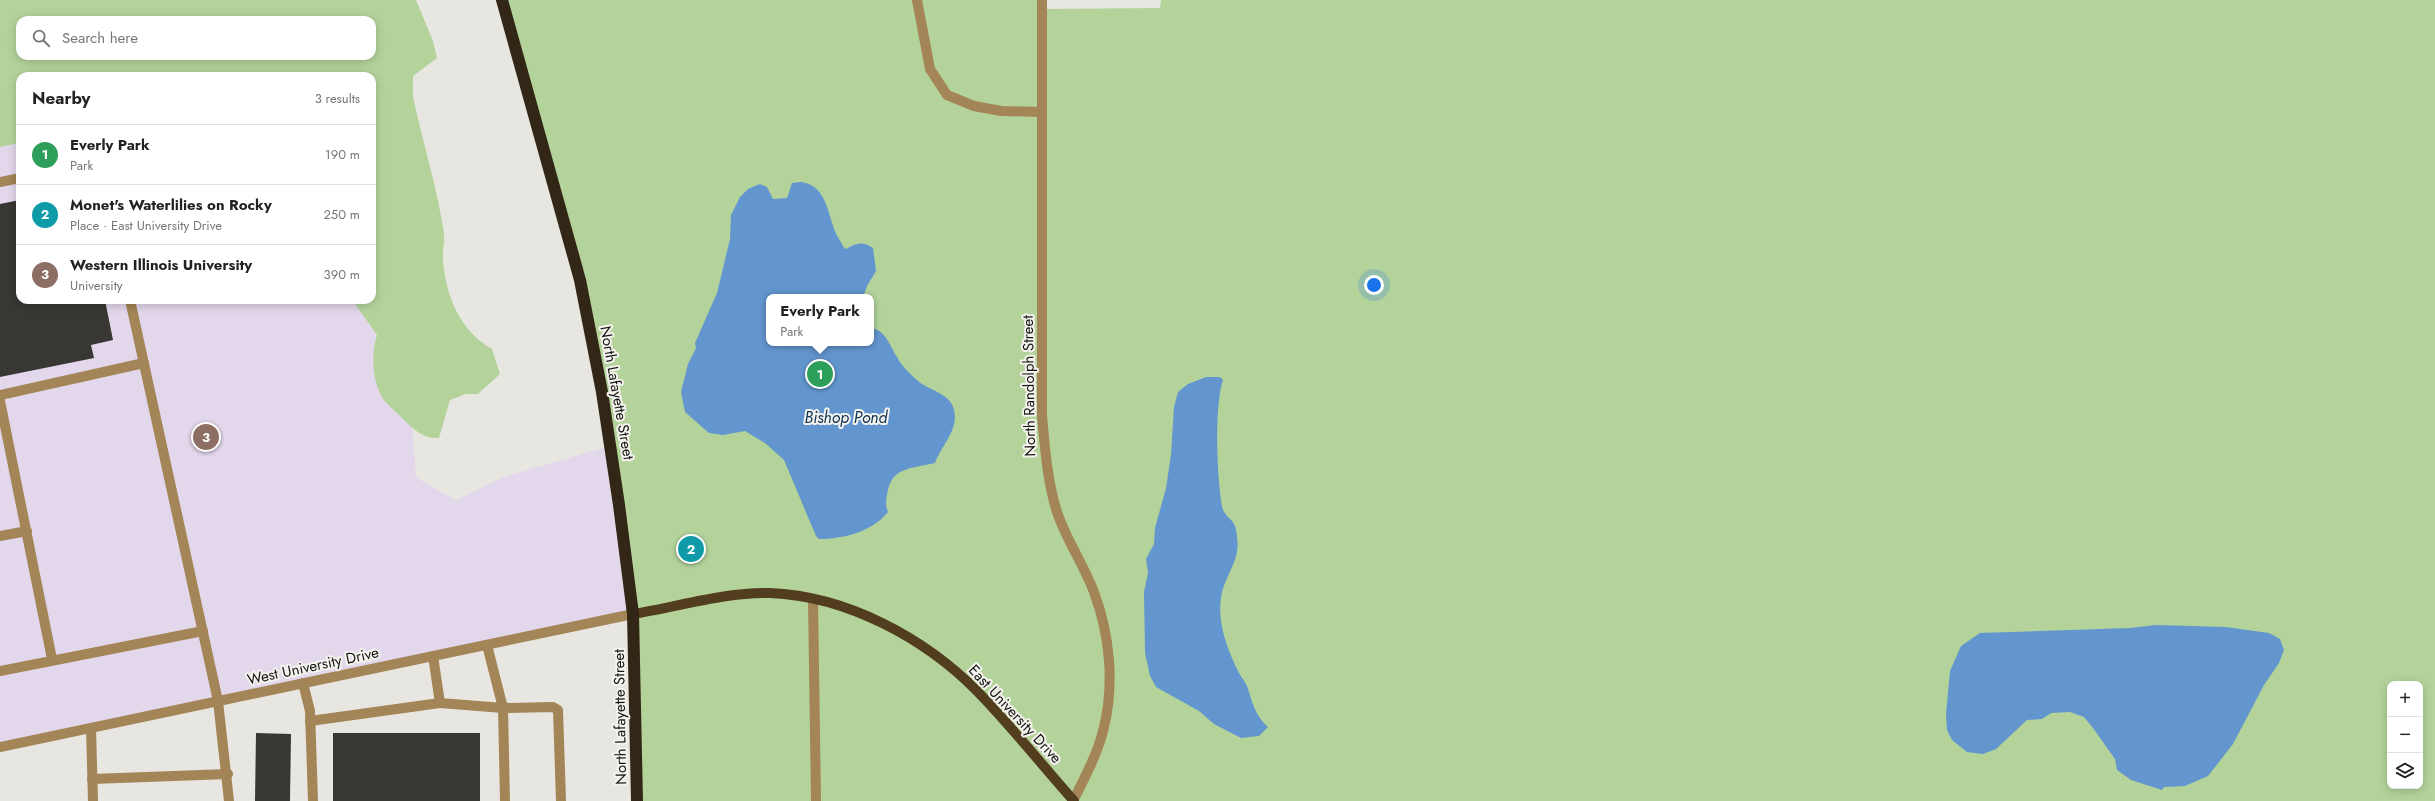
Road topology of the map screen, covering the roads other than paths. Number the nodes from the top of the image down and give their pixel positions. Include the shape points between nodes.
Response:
1 (502, 0) edge
2 (917, 0) edge
3 (1042, 0) edge
4 (1042, 112) junction
5 (16, 179) edge
6 (0, 182) edge
7 (131, 304) edge
8 (144, 363) junction
9 (0, 395) edge
10 (0, 401) edge
11 (27, 531) junction
12 (0, 536) edge
13 (813, 599) junction
14 (633, 614) junction
15 (203, 631) junction
16 (487, 645) junction
17 (433, 656) junction
18 (52, 660) junction
19 (0, 671) edge
20 (303, 683) junction
21 (218, 701) junction
22 (440, 703) junction
23 (503, 708) junction
24 (310, 721) junction
25 (91, 728) junction
26 (0, 747) edge
27 (228, 774) junction
28 (92, 779) junction
29 (93, 801) edge
30 (229, 801) edge
31 (313, 801) edge
32 (505, 801) edge
33 (561, 801) edge
34 (637, 801) edge
35 (816, 801) edge
36 (1074, 801) edge

1 - 14 highway, North Lafayette Street via 580,280 606,422
2 - 4 street via 930,69 948,95 974,106 994,110
3 - 4 street, North Randolph Street
4 - 36 street, North Randolph Street via 1042,416 1046,463 1064,532 1094,591 1104,628 1110,666 1103,731
5 - 6 street
7 - 8 street
8 - 9 street
8 - 15 street
10 - 11 street
11 - 12 street
11 - 18 street
13 - 14 main road, East University Drive via 770,593 732,595
13 - 35 street
13 - 36 main road, East University Drive via 875,621 919,645 940,660 978,693
14 - 16 street, West University Drive
14 - 34 highway, North Lafayette Street
15 - 18 street
15 - 21 street
16 - 17 street, West University Drive
16 - 23 street
17 - 20 street, West University Drive
17 - 22 street
18 - 19 street
20 - 21 street, West University Drive
20 - 24 street
21 - 25 street, West University Drive
21 - 27 street
22 - 23 street
22 - 24 street
23 - 32 street
23 - 33 street via 553,707 558,710
24 - 31 street
25 - 26 street, West University Drive
25 - 28 street
27 - 28 street
27 - 30 street
28 - 29 street

